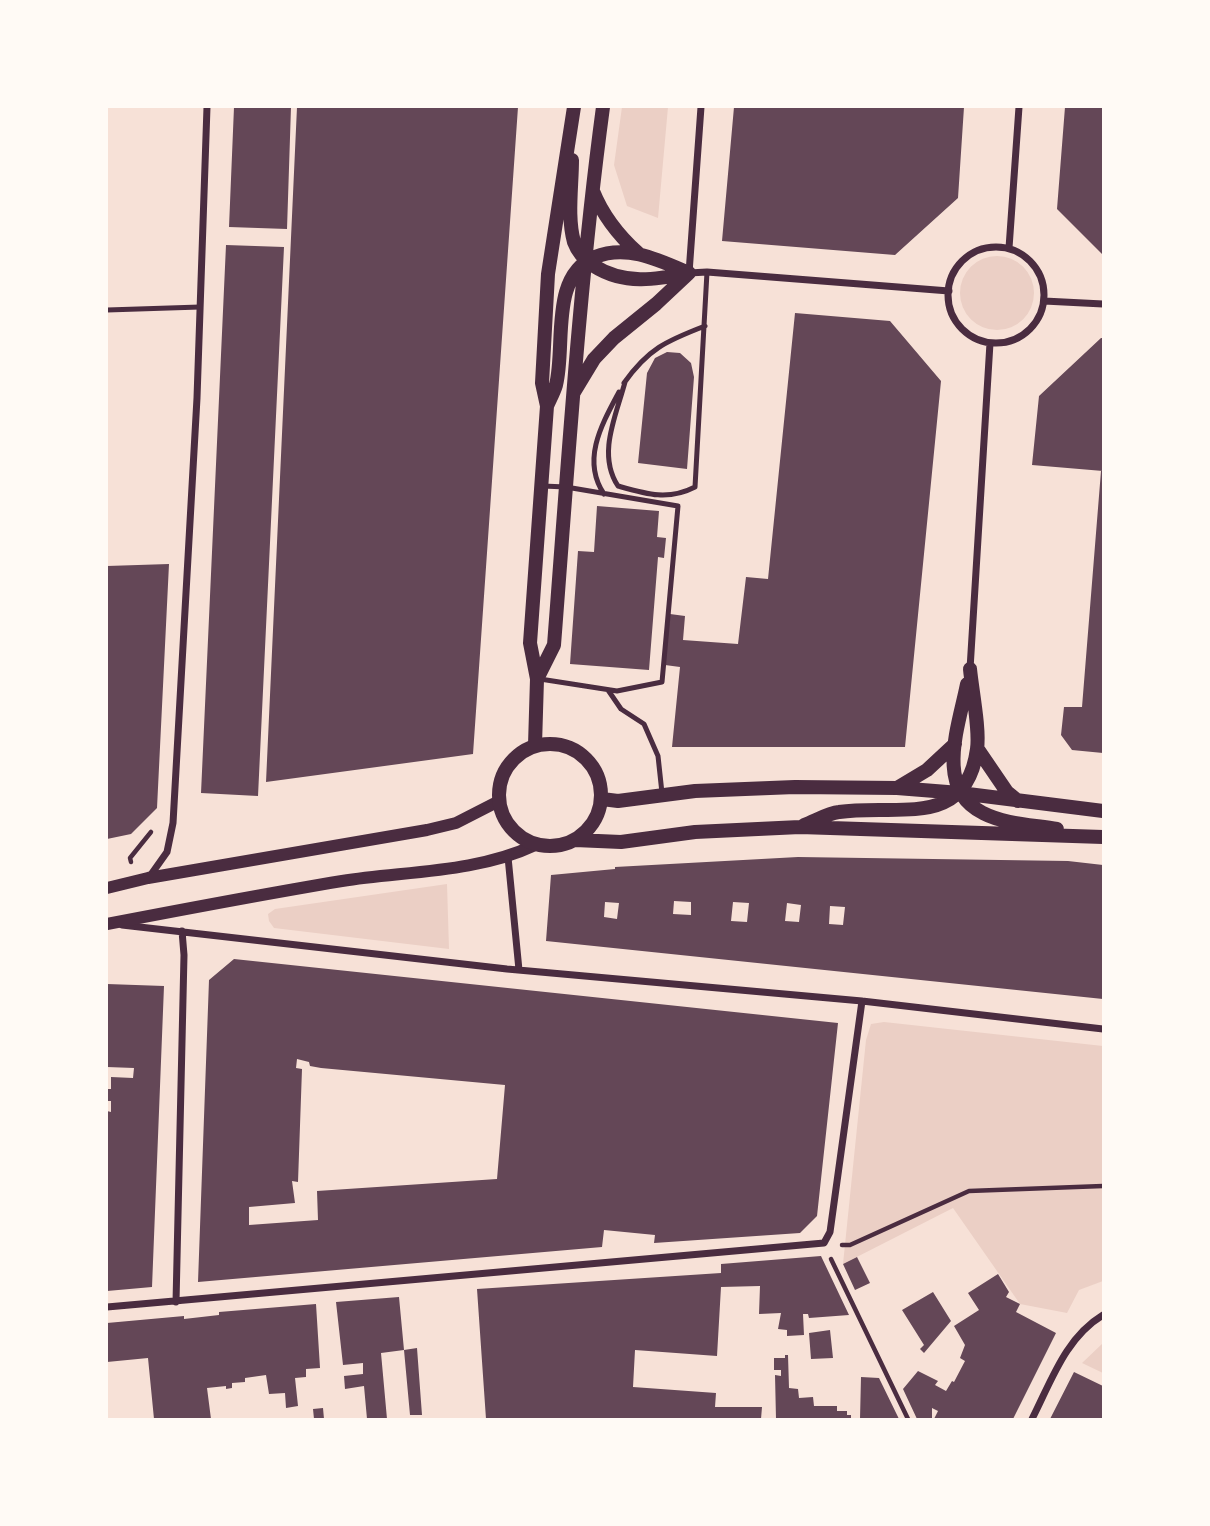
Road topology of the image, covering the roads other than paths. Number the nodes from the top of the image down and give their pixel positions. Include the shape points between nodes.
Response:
1 (207, 107) edge
2 (603, 107) edge
3 (701, 107) edge
4 (1019, 107) edge
5 (573, 112) edge
6 (592, 188) junction
7 (1009, 248) junction
8 (639, 254) junction
9 (585, 261) junction
10 (708, 272) junction
11 (689, 273) junction
12 (949, 291) junction
13 (1044, 301) junction
14 (1103, 304) edge
15 (200, 307) junction
16 (107, 310) edge
17 (705, 326) junction
18 (990, 343) junction
19 (625, 382) junction
20 (571, 396) junction
21 (547, 406) junction
22 (543, 486) junction
23 (566, 487) junction
24 (604, 494) junction
25 (970, 669) junction
26 (537, 679) junction
27 (608, 690) junction
28 (955, 744) junction
29 (536, 745) junction
30 (977, 748) junction
31 (897, 788) junction
32 (960, 793) junction
33 (662, 796) junction
34 (602, 799) junction
35 (499, 801) junction
36 (1019, 802) junction
37 (1103, 811) edge
38 (800, 827) junction
39 (1096, 836) edge
40 (575, 840) junction
41 (535, 845) junction
42 (508, 857) junction
43 (148, 878) junction
44 (107, 888) edge
45 (107, 924) edge
46 (182, 931) junction
47 (519, 970) junction
48 (862, 1001) junction
49 (1103, 1029) edge
50 (176, 1302) junction
51 (107, 1307) edge
52 (1103, 1315) edge
53 (1032, 1419) edge

1 - 15 street
2 - 6 main road
3 - 11 street
4 - 7 street
5 - 9 main road via 572,230
5 - 21 main road via 548,274 542,383
6 - 8 main road via 611,225
6 - 9 main road
7 - 12 street via 993,247 965,259 955,271
7 - 13 street via 1039,273
8 - 9 main road via 614,251
8 - 11 main road
9 - 11 main road via 630,280
9 - 20 main road
9 - 21 main road via 565,296 556,385
10 - 11 street
10 - 12 street
10 - 17 lane
11 - 20 main road via 614,338 594,359
12 - 18 street via 959,326
13 - 14 street
13 - 18 street via 1035,324 1018,338
15 - 16 lane
15 - 43 street via 173,823 167,852
17 - 19 lane via 646,355
17 - 19 lane via 695,487 681,495 650,495 618,486 610,474 607,446
18 - 25 street
19 - 24 lane via 601,426 592,461 596,483
20 - 23 main road
21 - 22 main road
22 - 23 lane
22 - 26 main road via 530,643
23 - 24 lane
23 - 26 main road via 554,645
24 - 27 lane via 678,506 662,682
25 - 28 main road
25 - 30 main road
26 - 27 lane
26 - 29 main road
27 - 33 lane via 621,709 644,723 658,757
28 - 31 main road via 927,770
28 - 32 main road via 953,769
29 - 34 main road via 560,744 588,760
29 - 35 main road via 506,768 499,782
30 - 32 main road
30 - 36 main road
31 - 32 main road
31 - 33 main road via 795,787
32 - 36 main road
32 - 38 main road via 927,807 838,812
32 - 39 main road via 984,814
33 - 34 main road
34 - 40 main road via 592,825
35 - 41 main road via 510,828
35 - 43 street via 456,823 427,830
36 - 37 main road
38 - 39 main road
38 - 40 main road via 695,832 621,842
40 - 41 main road via 549,847
41 - 42 street
42 - 45 street
42 - 47 street
43 - 44 street
45 - 46 street
46 - 47 street
46 - 50 street
47 - 48 street
48 - 49 street
48 - 50 street via 830,1232 824,1243
50 - 51 street
52 - 53 street via 1069,1346

